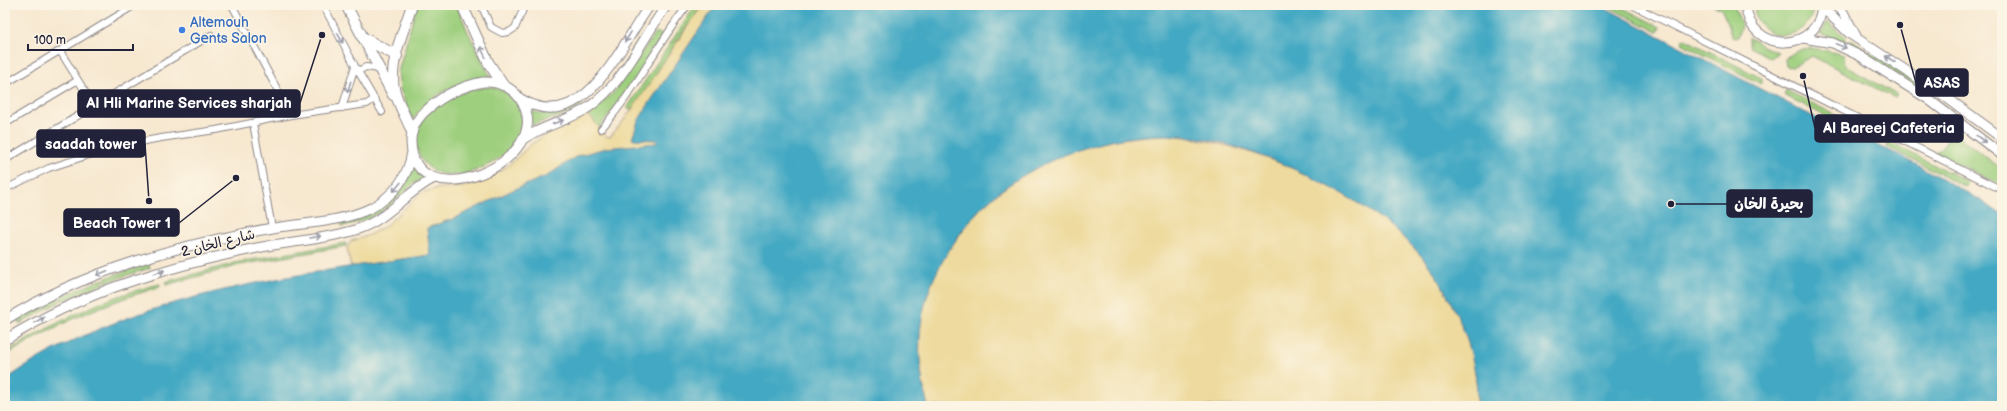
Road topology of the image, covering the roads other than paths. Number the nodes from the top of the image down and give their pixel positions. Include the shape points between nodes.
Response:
1 (135, 5) edge
2 (232, 5) edge
3 (323, 5) edge
4 (346, 5) edge
5 (412, 5) edge
6 (462, 5) edge
7 (481, 5) edge
8 (525, 5) edge
9 (650, 5) edge
10 (668, 5) edge
11 (688, 5) edge
12 (1632, 5) edge
13 (1746, 5) edge
14 (1839, 5) edge
15 (1822, 6) edge
16 (211, 35) dead end
17 (362, 37) junction
18 (1803, 38) junction
19 (1858, 39) junction
20 (60, 51) junction
21 (371, 56) junction
22 (397, 56) junction
23 (366, 67) junction
24 (356, 68) junction
25 (379, 69) junction
26 (78, 80) junction
27 (5, 84) edge
28 (503, 85) junction
29 (520, 98) junction
30 (374, 99) junction
31 (1937, 105) junction
32 (94, 106) junction
33 (401, 106) junction
34 (342, 108) junction
35 (382, 112) dead end
36 (292, 115) junction
37 (1979, 120) junction
38 (253, 123) junction
39 (5, 124) edge
40 (601, 129) dead end
41 (412, 132) junction
42 (2002, 138) edge
43 (523, 139) junction
44 (412, 152) junction
45 (2002, 155) edge
46 (5, 160) edge
47 (435, 178) junction
48 (5, 189) edge
49 (2002, 190) edge
50 (272, 228) junction
51 (5, 320) edge
52 (5, 340) edge

1 - 20 street
2 - 36 street
3 -> 24 street
4 - 17 main road
5 - 22 main road
28 -> 6 main road via 488,62
7 - 8 street via 491,27 502,33 515,28
9 -> 29 main road via 602,79 582,96 561,107 549,109 536,107
43 -> 10 main road via 581,112 602,97 619,77
11 - 40 street via 624,102
12 - 49 street
13 - 18 main road via 1750,21 1765,38 1786,43
14 - 19 main road
15 - 18 main road via 1816,25
15 - 19 main road via 1842,28
16 - 32 street
17 - 21 main road
17 - 22 main road
18 -> 31 main road via 1823,40 1851,50
37 -> 19 main road
20 - 26 street
20 - 27 street
21 - 23 street
21 - 25 main road
22 - 33 main road via 394,86
23 - 24 street
23 - 25 street
24 - 30 street
24 -> 34 street
25 - 33 main road
26 - 32 street
26 - 39 street
28 - 29 main road
28 - 41 main road via 484,82 450,93 422,114
29 - 43 main road via 527,116
30 - 34 street via 367,104
30 - 35 street
31 - 37 main road via 1946,101 1967,116
31 -> 45 main road
32 - 46 street
33 - 41 main road
34 - 36 street
36 - 38 street
37 - 42 main road
38 - 48 street via 117,146 49,168
38 - 50 street
41 - 44 main road
43 - 47 main road via 510,156 481,174 456,181
44 - 47 main road via 422,170
44 -> 50 main road, شارع الخان 2 via 402,182 388,197 371,208 348,216
52 -> 47 main road, شارع الخان 2 via 58,310 132,280 240,251 365,226 386,214 412,191
50 -> 51 main road, شارع الخان 2 via 183,248 106,271 45,298

